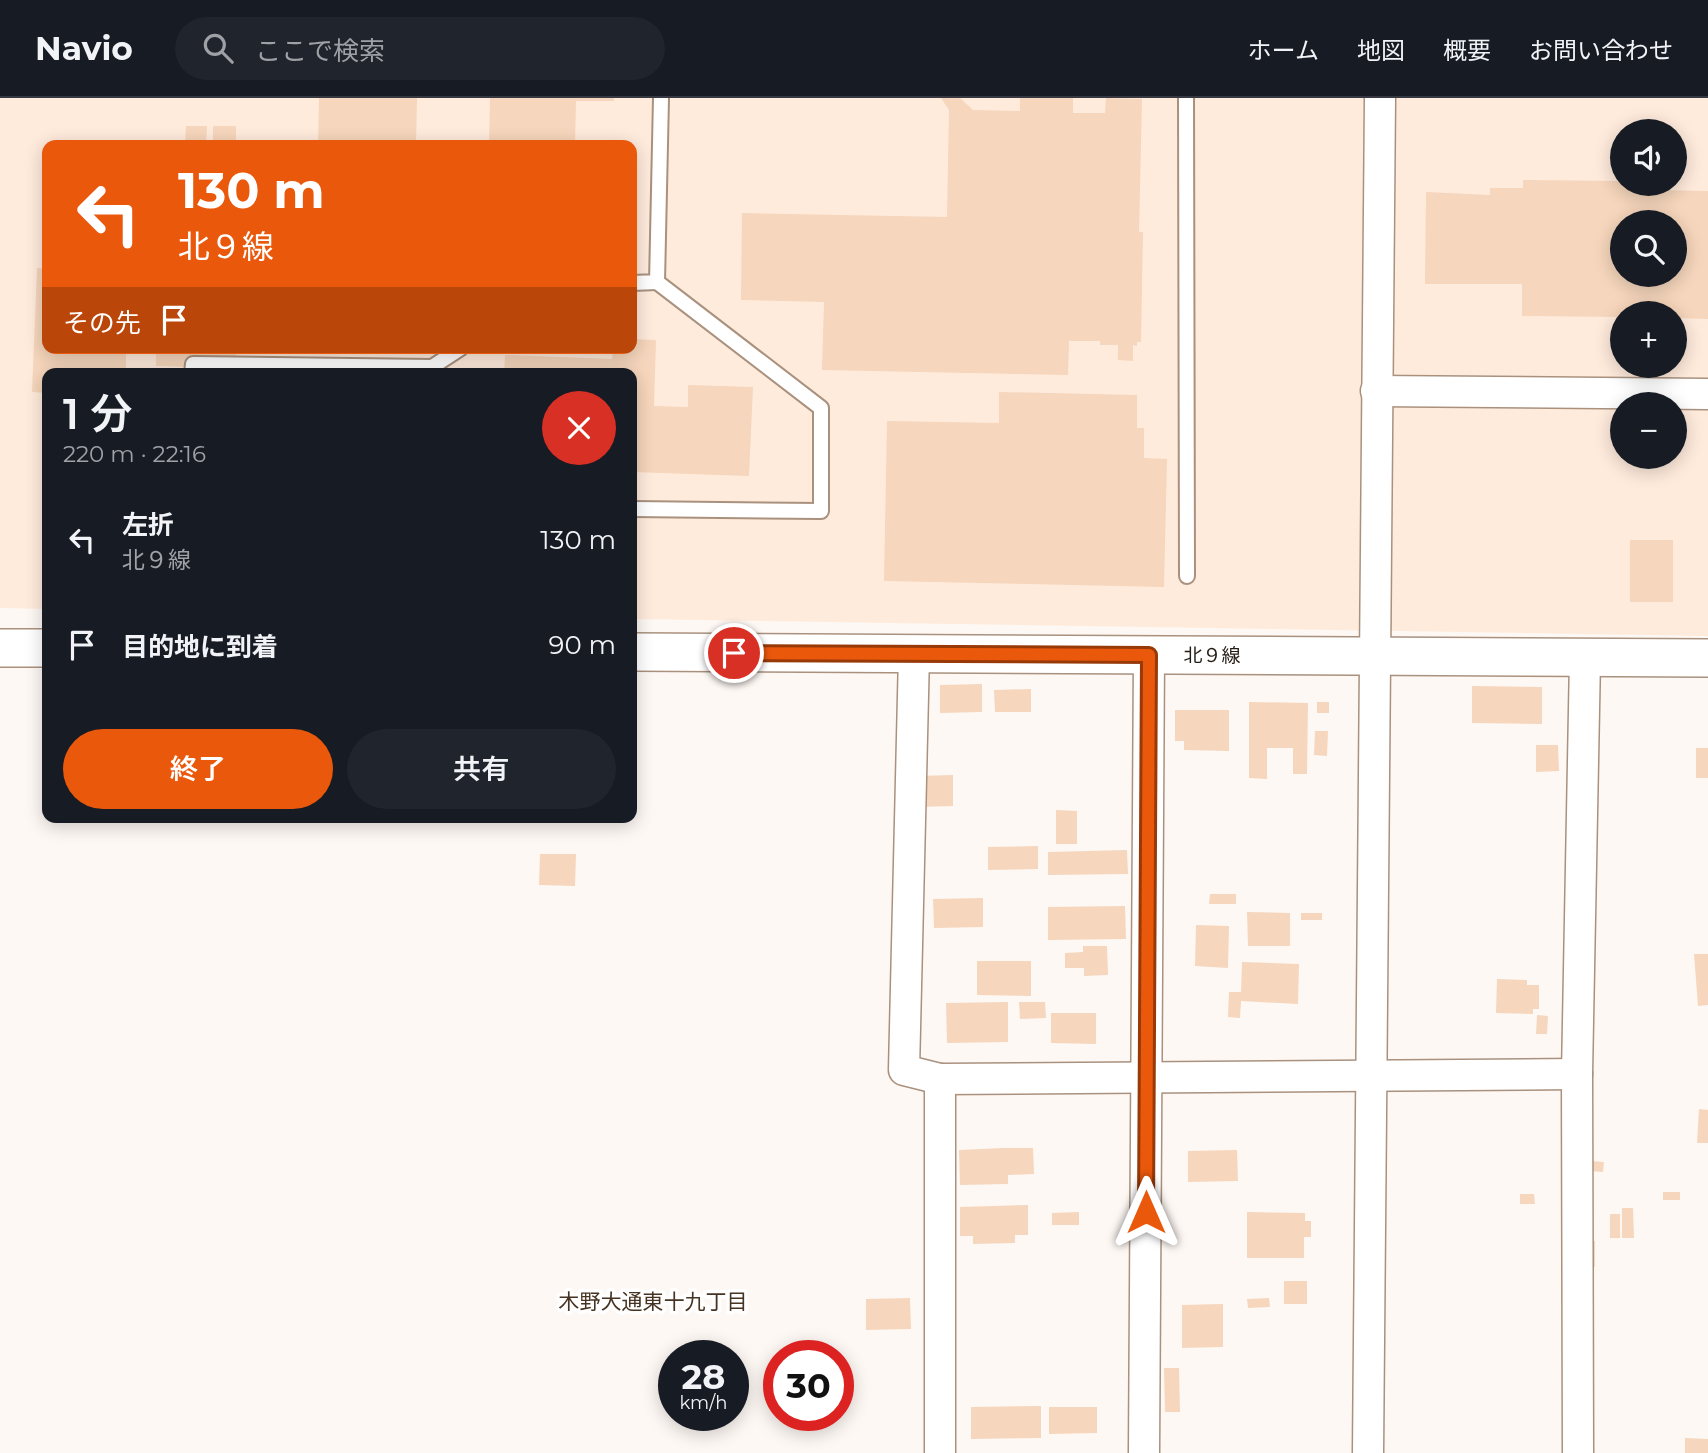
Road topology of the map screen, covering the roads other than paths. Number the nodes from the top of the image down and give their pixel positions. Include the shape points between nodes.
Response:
1 (661, 98) edge
2 (1186, 98) edge
3 (1380, 98) edge
4 (657, 282) junction
5 (637, 283) edge
6 (453, 354) edge
7 (193, 368) edge
8 (352, 368) edge
9 (435, 368) edge
10 (1376, 391) junction
11 (1708, 394) edge
12 (637, 509) edge
13 (1187, 576) dead end
14 (0, 648) edge
15 (42, 648) edge
16 (637, 652) edge
17 (914, 654) junction
18 (1149, 655) junction
19 (1376, 656) junction
20 (1585, 658) junction
21 (1708, 658) edge
22 (1577, 1074) junction
23 (1371, 1077) junction
24 (1147, 1078) junction
25 (940, 1079) junction
26 (940, 1453) edge
27 (1144, 1453) edge
28 (1368, 1453) edge
29 (1578, 1453) edge

1 - 4 lane
2 - 13 lane
3 - 10 street
4 - 5 lane
4 - 12 lane via 821,408 821,511
6 - 9 lane
7 - 8 lane via 193,364
10 - 11 street
10 - 19 street
14 - 15 street
16 - 17 street, 北９線
17 - 18 street, 北９線
17 - 25 street via 904,1070
18 - 19 street, 北９線
18 - 24 street
19 - 20 street, 北９線
19 - 23 street
20 - 21 street, 北９線
20 - 22 street
22 - 23 street
22 - 29 street
23 - 24 street
23 - 28 street
24 - 25 street
24 - 27 street
25 - 26 street

